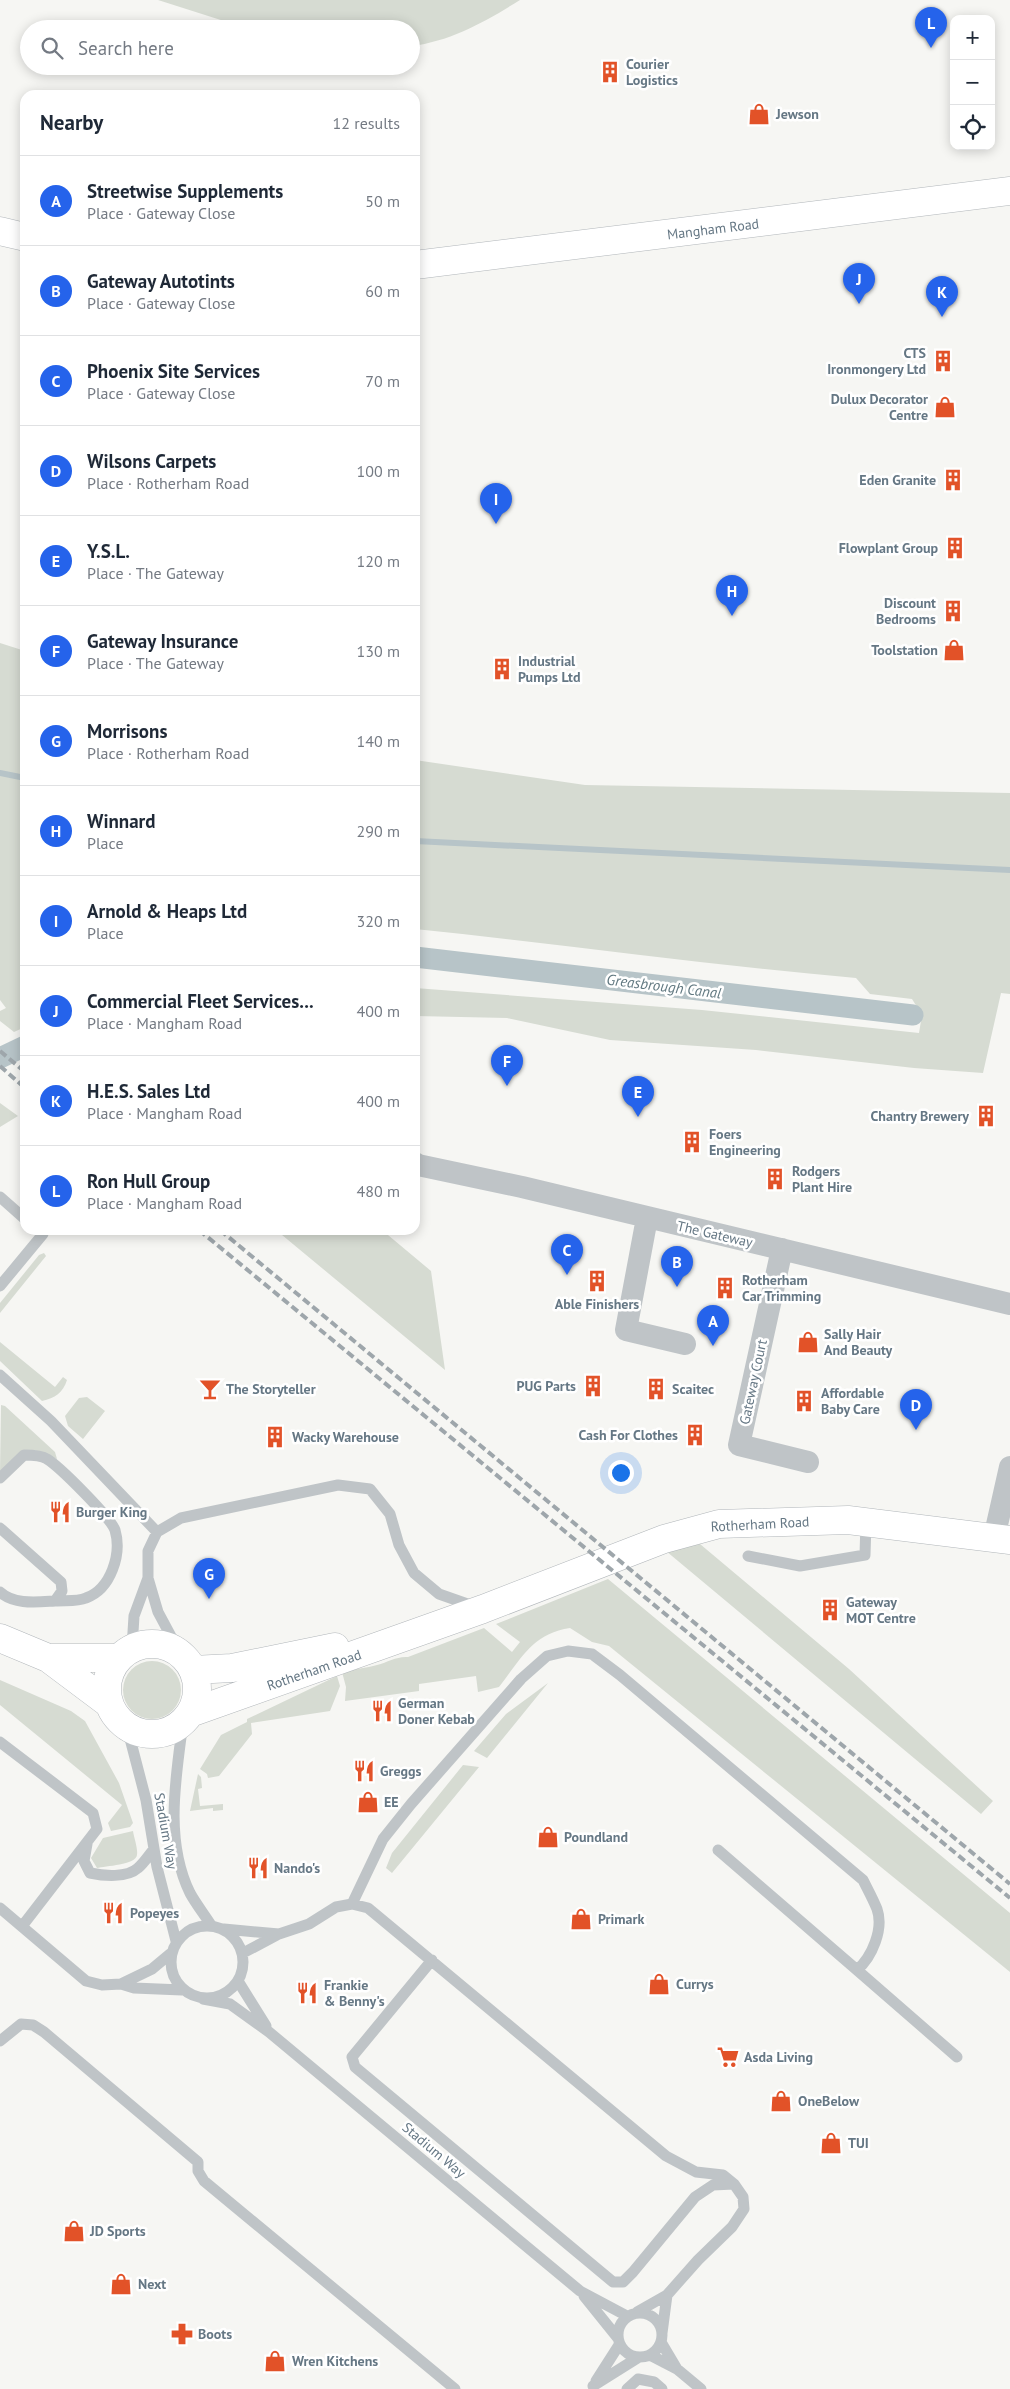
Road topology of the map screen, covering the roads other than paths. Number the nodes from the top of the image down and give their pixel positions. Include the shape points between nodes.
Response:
1 (1010, 191) edge
2 (0, 230) edge
3 (20, 236) edge
4 (420, 264) edge
5 (420, 1165) edge
6 (0, 1197) edge
7 (20, 1215) edge
8 (647, 1218) junction
9 (41, 1235) edge
10 (782, 1249) junction
11 (0, 1286) edge
12 (1010, 1304) edge
13 (685, 1344) dead end
14 (2, 1381) edge
15 (808, 1462) dead end
16 (1010, 1466) edge
17 (0, 1478) edge
18 (866, 1522) junction
19 (0, 1528) edge
20 (157, 1532) junction
21 (1002, 1539) edge
22 (748, 1556) dead end
23 (148, 1578) junction
24 (0, 1592) edge
25 (55, 1601) junction
26 (483, 1609) junction
27 (437, 1626) junction
28 (0, 1638) edge
29 (125, 1653) junction
30 (48, 1658) junction
31 (186, 1662) junction
32 (108, 1703) junction
33 (187, 1717) junction
34 (127, 1727) junction
35 (0, 1742) edge
36 (88, 1840) junction
37 (154, 1849) junction
38 (718, 1850) dead end
39 (352, 1904) junction
40 (0, 1908) edge
41 (23, 1925) junction
42 (211, 1925) junction
43 (224, 1929) junction
44 (279, 1934) junction
45 (176, 1941) junction
46 (243, 1953) junction
47 (170, 1954) junction
48 (432, 1960) junction
49 (857, 1970) junction
50 (238, 1981) junction
51 (121, 1984) junction
52 (182, 1990) junction
53 (203, 1999) junction
54 (269, 2032) junction
55 (0, 2041) edge
56 (957, 2057) dead end
57 (734, 2184) junction
58 (580, 2291) junction
59 (668, 2295) junction
60 (632, 2314) junction
61 (661, 2337) junction
62 (618, 2341) junction
63 (644, 2356) junction
64 (677, 2369) junction
65 (591, 2388) edge
66 (455, 2389) edge
67 (627, 2389) edge
68 (662, 2389) edge
69 (701, 2389) edge

1 - 4 main road, Mangham Road
2 - 3 main road
5 - 8 street, The Gateway
6 - 7 lane
8 - 10 street, The Gateway
8 - 13 street via 626,1330
9 - 11 lane
10 - 12 street, The Gateway
10 - 15 street, Gateway Court via 739,1446
14 - 20 lane via 51,1421
16 - 21 street
17 - 25 lane via 24,1455 46,1458 89,1498 114,1528 118,1546 110,1576 86,1598
18 - 21 main road, Rotherham Road
18 - 22 lane via 865,1556 800,1566
18 - 26 main road, Rotherham Road via 778,1521 719,1524 696,1529
19 - 25 lane via 61,1582 62,1591
20 - 23 lane via 148,1551
20 - 26 lane via 181,1518 338,1485 370,1490 390,1514 414,1573 439,1594
23 - 29 lane
23 - 31 lane via 158,1612
24 - 25 lane via 6,1597 27,1602
26 - 27 main road, Rotherham Road
27 - 31 main road, Rotherham Road via 232,1668
27 - 33 main road, Rotherham Road
28 - 30 main road, Rotherham Road
29 - 30 main road, Rotherham Road
29 - 31 main road, Rotherham Road via 144,1644 156,1644 169,1647
29 - 32 main road via 110,1672 106,1687
30 - 32 main road, Rotherham Road
31 - 33 main road via 197,1685 196,1699
32 - 34 main road, Rotherham Road
33 - 34 main road, Rotherham Road via 170,1730 156,1734 141,1733
33 - 42 lane, Stadium Way via 174,1789 178,1855 190,1892
34 - 37 lane, Stadium Way via 146,1800
35 - 36 lane via 93,1813 97,1829
36 - 37 lane via 84,1861 90,1873 97,1874 131,1873
36 - 41 lane
37 - 45 lane, Stadium Way
38 - 49 lane
39 - 44 lane via 336,1907 309,1924
39 - 48 lane via 368,1908
39 - 49 lane via 384,1839 521,1679 547,1656 568,1651 592,1654 863,1880 878,1912 876,1942 866,1962
40 - 41 lane
41 - 51 lane via 86,1981 102,1985
42 - 43 lane
42 - 45 lane via 190,1929
43 - 44 lane
43 - 46 lane via 235,1938
44 - 46 lane
45 - 47 lane
46 - 50 lane
47 - 51 lane via 152,1969
47 - 52 lane via 172,1974
48 - 57 lane via 666,2156 696,2172 723,2175
48 - 57 lane via 352,2057 355,2067 613,2282 623,2282 633,2272 695,2197 713,2185
49 - 56 lane
50 - 53 lane via 226,1993
50 - 54 lane, Stadium Way
51 - 52 lane via 134,1988
52 - 53 lane
53 - 54 lane, Stadium Way via 230,2004
54 - 58 lane, Stadium Way
55 - 66 lane via 21,2024 33,2025 44,2032 198,2162 198,2171 204,2181
57 - 59 lane via 743,2197 744,2209 732,2227
58 - 60 lane, Stadium Way
58 - 62 lane, Stadium Way
59 - 60 lane
59 - 61 lane
60 - 61 lane via 652,2317 660,2325
60 - 62 lane via 619,2326
61 - 63 lane
61 - 64 lane
62 - 63 lane via 624,2351
62 - 65 lane
63 - 64 lane
63 - 65 lane
64 - 69 lane
67 - 68 lane via 638,2379 654,2382

